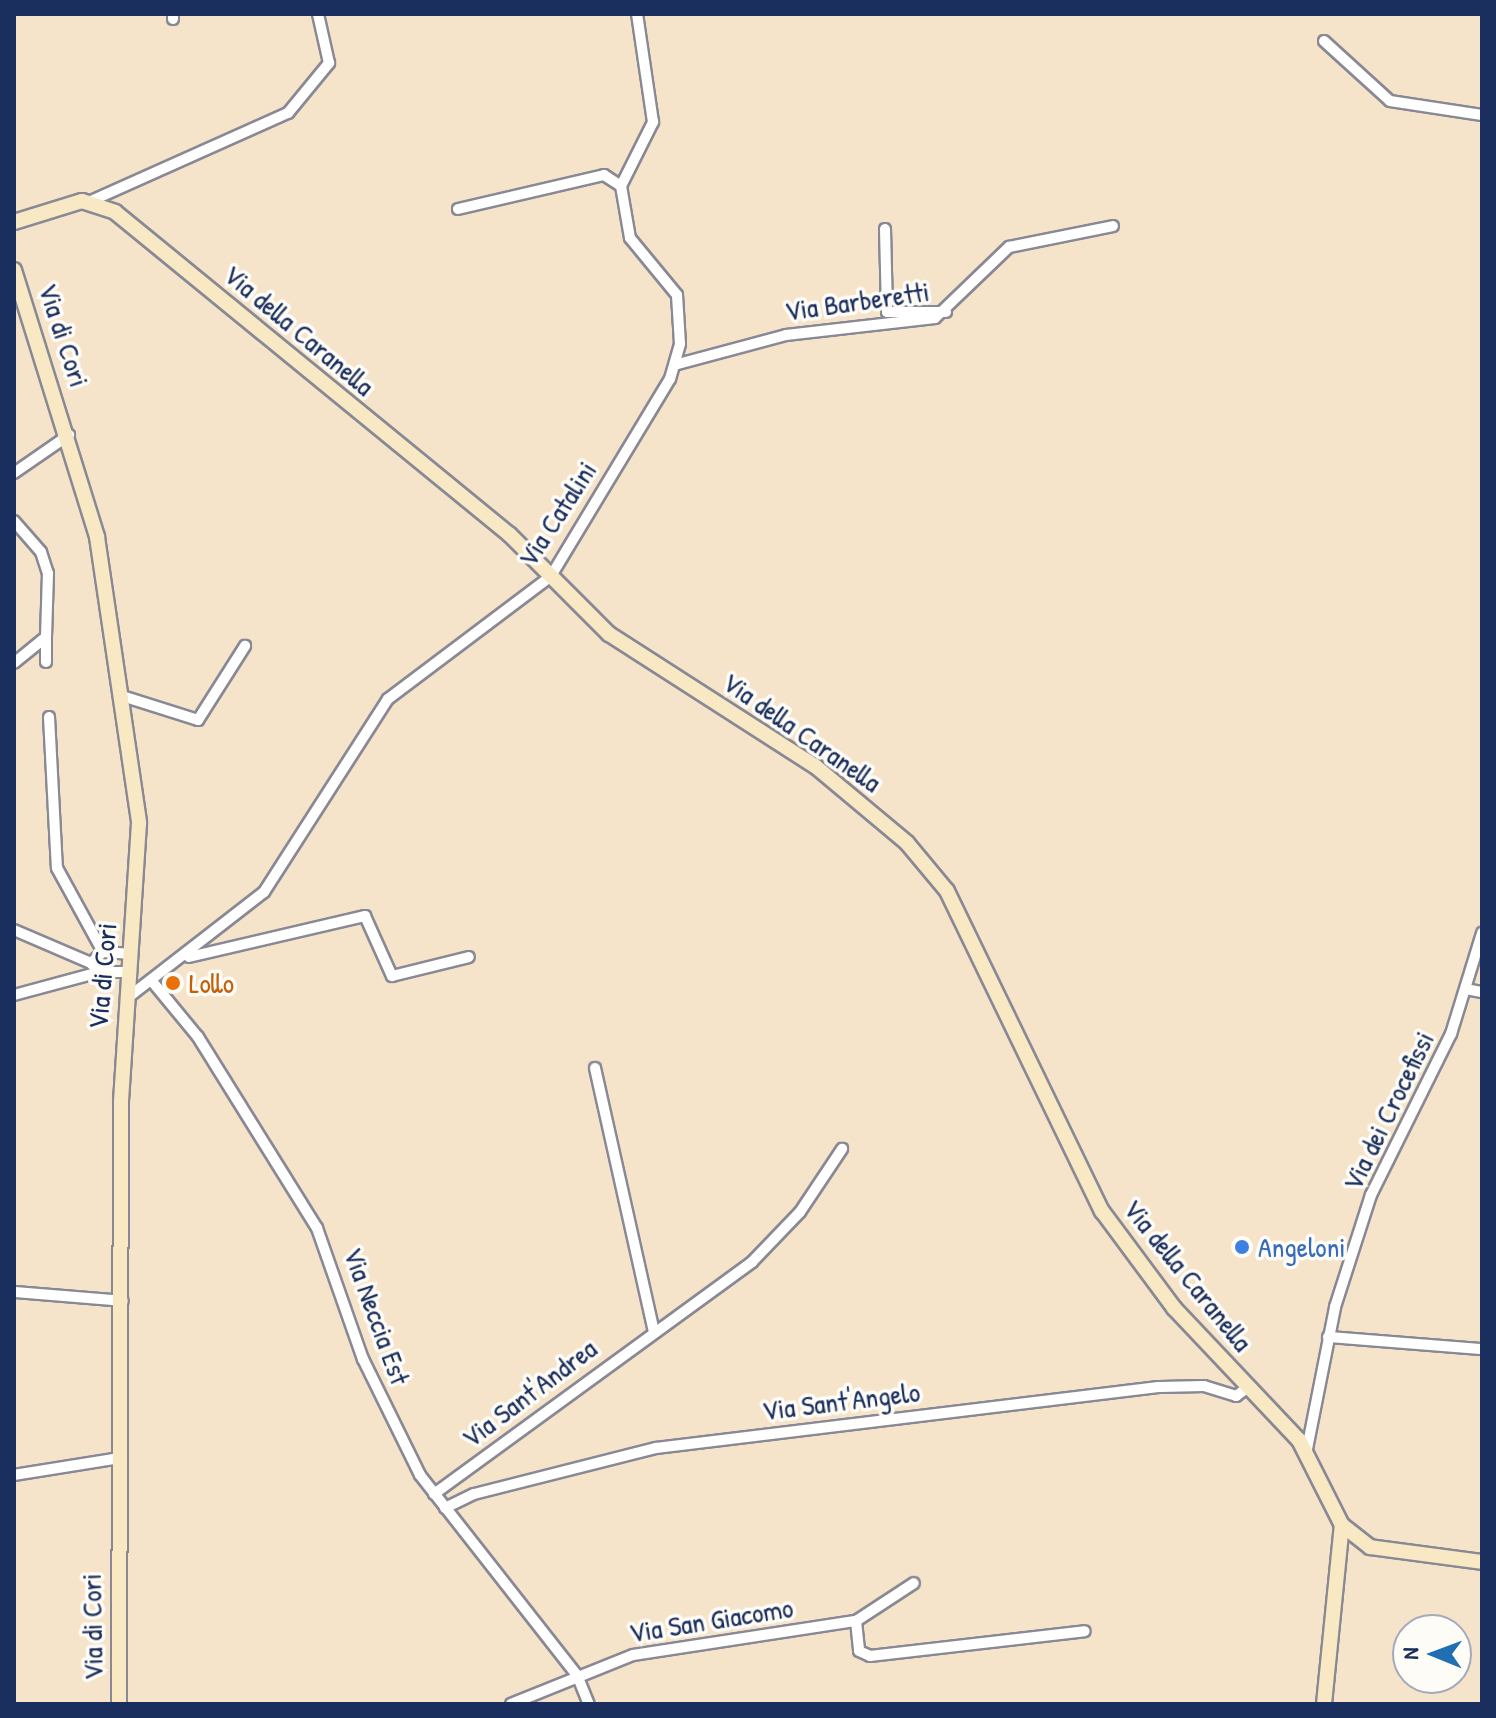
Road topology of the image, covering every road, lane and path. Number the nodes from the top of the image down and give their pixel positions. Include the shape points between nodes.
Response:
1 (318, 14) edge
2 (637, 14) edge
3 (1324, 41) dead end
4 (1482, 115) edge
5 (621, 186) junction
6 (91, 201) junction
7 (458, 209) dead end
8 (14, 222) edge
9 (1113, 226) dead end
10 (885, 229) dead end
11 (14, 270) edge
12 (946, 312) junction
13 (678, 364) junction
14 (69, 435) junction
15 (14, 473) edge
16 (14, 521) edge
17 (551, 576) junction
18 (46, 637) junction
19 (245, 646) dead end
20 (46, 662) dead end
21 (14, 663) edge
22 (119, 695) junction
23 (49, 717) dead end
24 (14, 930) edge
25 (1482, 933) edge
26 (103, 952) junction
27 (129, 954) junction
28 (469, 957) dead end
29 (183, 958) junction
30 (95, 968) junction
31 (127, 972) junction
32 (151, 980) junction
33 (1466, 989) junction
34 (1482, 992) edge
35 (14, 995) edge
36 (124, 1000) junction
37 (595, 1068) dead end
38 (842, 1149) dead end
39 (14, 1292) edge
40 (123, 1301) junction
41 (654, 1332) junction
42 (1328, 1337) junction
43 (1482, 1349) edge
44 (1247, 1388) junction
45 (1307, 1449) junction
46 (120, 1458) junction
47 (14, 1475) edge
48 (434, 1494) junction
49 (445, 1508) junction
50 (1342, 1525) junction
51 (1482, 1562) edge
52 (914, 1583) dead end
53 (856, 1621) junction
54 (1085, 1631) dead end
55 (577, 1675) junction
56 (119, 1704) edge
57 (511, 1704) edge
58 (589, 1704) edge
59 (1324, 1704) edge

1 - 6 street via 328,66 288,113
2 - 5 street via 653,120
3 - 4 street via 1390,101
5 - 7 street via 604,175
5 - 13 street via 630,238 675,289
6 - 8 main road
6 - 17 main road, Via della Caranella via 121,216
9 - 12 street, Via Barberetti via 1009,247
10 - 12 street via 887,312
11 - 14 main road, Via di Cori
12 - 13 street, Via Barberetti via 730,346
13 - 17 street, Via Catalini
14 - 15 street
14 - 22 main road, Via di Cori via 102,557
16 - 18 street via 46,563
17 - 29 street, Via Catalini via 388,699 268,887
17 - 44 main road, Via della Caranella via 617,640 819,769 933,870 1095,1199 1165,1298
18 - 20 street
18 - 21 street
19 - 22 street via 198,720
22 - 27 main road, Via di Cori via 139,829
23 - 26 street via 57,868
24 - 30 street
25 - 33 street, Via dei Crocefissi
26 - 27 street
26 - 30 street
27 - 31 main road, Via di Cori
28 - 29 street via 392,976 365,916
29 - 32 street, Via Catalini
30 - 31 street
30 - 35 street
31 - 36 main road, Via di Cori
32 - 36 street, Via Catalini
32 - 48 street, Via Neccia Est via 198,1037 317,1228 366,1366
33 - 34 street
33 - 42 street, Via dei Crocefissi via 1444,1050 1375,1183
36 - 40 main road, Via di Cori
37 - 41 street
38 - 41 street, Via Sant'Andrea via 763,1251
39 - 40 street
40 - 46 main road, Via di Cori
41 - 48 street, Via Sant'Andrea
42 - 43 street
42 - 45 street, Via dei Crocefissi
44 - 45 main road, Via della Caranella
44 - 49 street, Via Sant'Angelo via 1236,1396 1207,1386 1163,1386 656,1448 474,1494
45 - 50 main road, Via della Caranella
46 - 47 street
46 - 56 main road, Via di Cori
48 - 49 street, Via Neccia Est
49 - 55 street, Via Neccia Est
50 - 51 main road via 1370,1547
50 - 59 main road
52 - 53 street, Via San Giacomo
53 - 54 street via 859,1651 870,1656
53 - 55 street, Via San Giacomo via 633,1655
55 - 57 street, Via San Giacomo
55 - 58 street, Via Neccia Est

